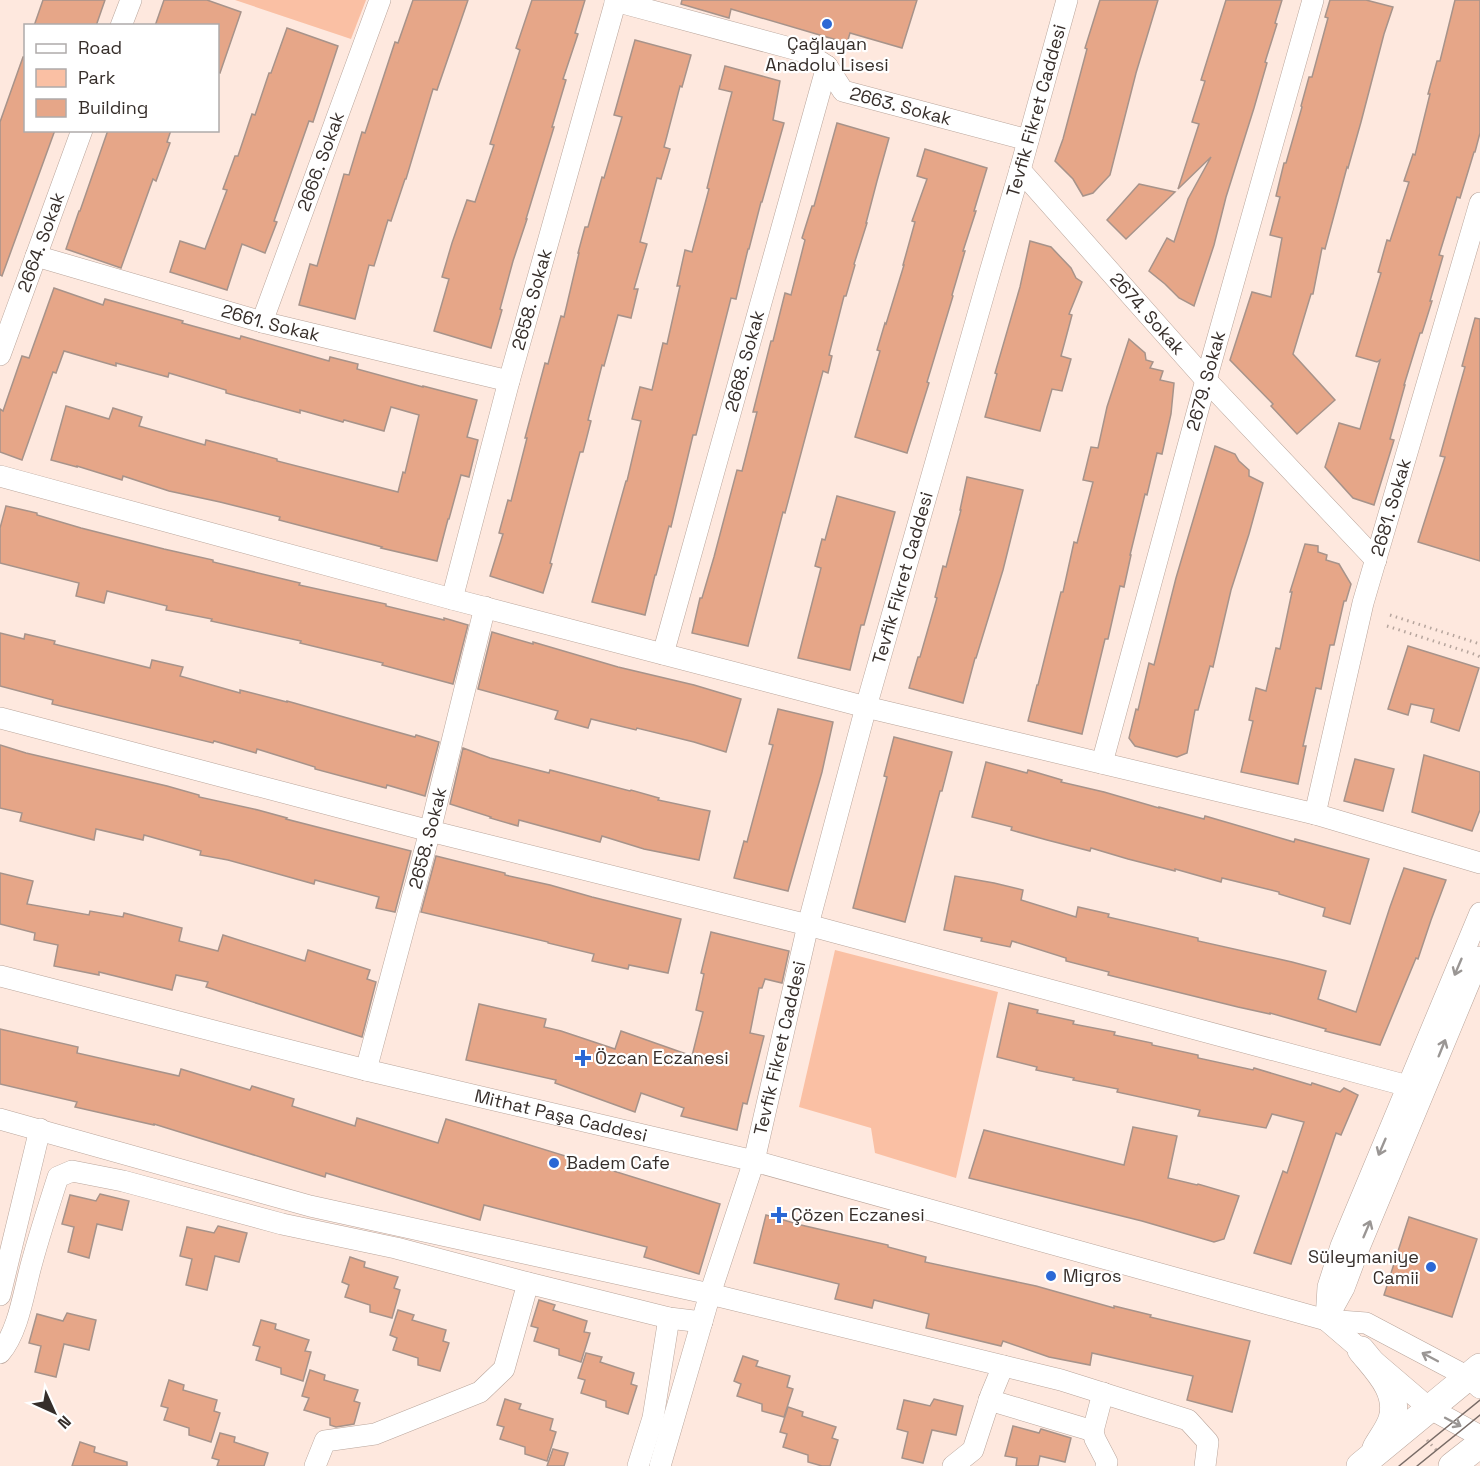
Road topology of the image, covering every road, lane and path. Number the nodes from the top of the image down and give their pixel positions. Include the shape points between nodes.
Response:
1 (131, 0) edge
2 (380, 0) edge
3 (1067, 0) edge
4 (1313, 0) edge
5 (616, 1) edge
6 (122, 24) edge
7 (827, 66) junction
8 (81, 132) edge
9 (1028, 140) junction
10 (1020, 170) junction
11 (1480, 203) edge
12 (36, 256) junction
13 (262, 322) junction
14 (0, 355) edge
15 (1206, 380) junction
16 (509, 381) junction
17 (0, 476) edge
18 (1376, 560) junction
19 (452, 599) junction
20 (485, 607) junction
21 (1390, 615) dead end
22 (1387, 626) dead end
23 (1480, 644) edge
24 (663, 654) junction
25 (1480, 657) edge
26 (866, 707) junction
27 (0, 718) edge
28 (1102, 763) junction
29 (1315, 814) junction
30 (430, 831) junction
31 (1480, 862) edge
32 (1480, 913) edge
33 (808, 925) junction
34 (1480, 957) edge
35 (0, 976) edge
36 (366, 1070) junction
37 (1408, 1086) junction
38 (0, 1119) edge
39 (40, 1130) junction
40 (754, 1161) junction
41 (528, 1283) junction
42 (711, 1294) junction
43 (0, 1295) edge
44 (669, 1318) junction
45 (1326, 1320) junction
46 (702, 1322) junction
47 (1361, 1350) junction
48 (0, 1353) edge
49 (1003, 1366) junction
50 (1476, 1377) edge
51 (1103, 1393) junction
52 (989, 1400) junction
53 (1420, 1416) junction
54 (1093, 1431) junction
55 (1480, 1436) edge
56 (1480, 1443) edge
57 (1366, 1461) edge
58 (1448, 1462) edge
59 (315, 1466) edge
60 (638, 1466) edge
61 (660, 1466) edge
62 (953, 1466) edge
63 (1106, 1466) edge
64 (1205, 1466) edge

1 - 6 street
2 - 13 street, 2666. Sokak
3 - 9 street, Tevfik Fikret Caddesi
4 - 15 street, 2679. Sokak
5 - 7 street, 2663. Sokak via 805,52
5 - 16 street, 2658. Sokak
7 - 9 street, 2663. Sokak via 843,91
7 - 24 street, 2668. Sokak
8 - 12 street, 2664. Sokak
9 - 10 street, Tevfik Fikret Caddesi
10 - 15 street, 2674. Sokak
10 - 26 street, Tevfik Fikret Caddesi
11 - 18 street, 2681. Sokak
12 - 13 street, 2661. Sokak
12 - 14 street, 2664. Sokak
13 - 16 street, 2661. Sokak
15 - 18 street, 2674. Sokak
15 - 28 street, 2679. Sokak
16 - 19 street, 2658. Sokak
17 - 19 street
18 - 29 street, 2681. Sokak
19 - 20 street
20 - 24 street
20 - 30 street, 2658. Sokak
21 - 23 path
22 - 25 path
24 - 26 street
26 - 28 street
26 - 33 street, Tevfik Fikret Caddesi
27 - 30 street
28 - 29 street
29 - 31 street
30 - 33 street
30 - 36 street, 2658. Sokak
32 -> 37 street
33 - 37 street
33 - 40 street, Tevfik Fikret Caddesi
45 -> 34 street via 1344,1288
35 - 36 street, Mithat Paşa Caddesi
36 - 40 street, Mithat Paşa Caddesi
37 -> 45 street via 1341,1246 1328,1287
38 - 39 street
39 - 42 street via 310,1206
39 - 43 street
40 - 42 street, Tevfik Fikret Caddesi
40 - 45 street, Mithat Paşa Caddesi
41 - 44 street
41 - 48 street via 72,1171 58,1177 15,1323 7,1346
41 - 59 street via 504,1369 480,1392 375,1434 325,1441
42 - 46 street, Tevfik Fikret Caddesi
42 - 49 street
44 - 46 street
44 - 60 street via 653,1418
45 - 47 street
50 -> 45 street via 1366,1323
46 - 61 street, Tevfik Fikret Caddesi
47 - 53 street
47 - 57 main road via 1389,1385 1393,1404 1392,1420
49 - 51 street
49 - 52 street
50 - 53 main road
51 - 54 street
51 - 64 street via 1188,1420 1208,1442
52 - 54 street
52 - 62 street via 974,1450
53 -> 55 street
53 - 57 main road
53 - 58 path
54 - 63 street
56 - 58 main road

